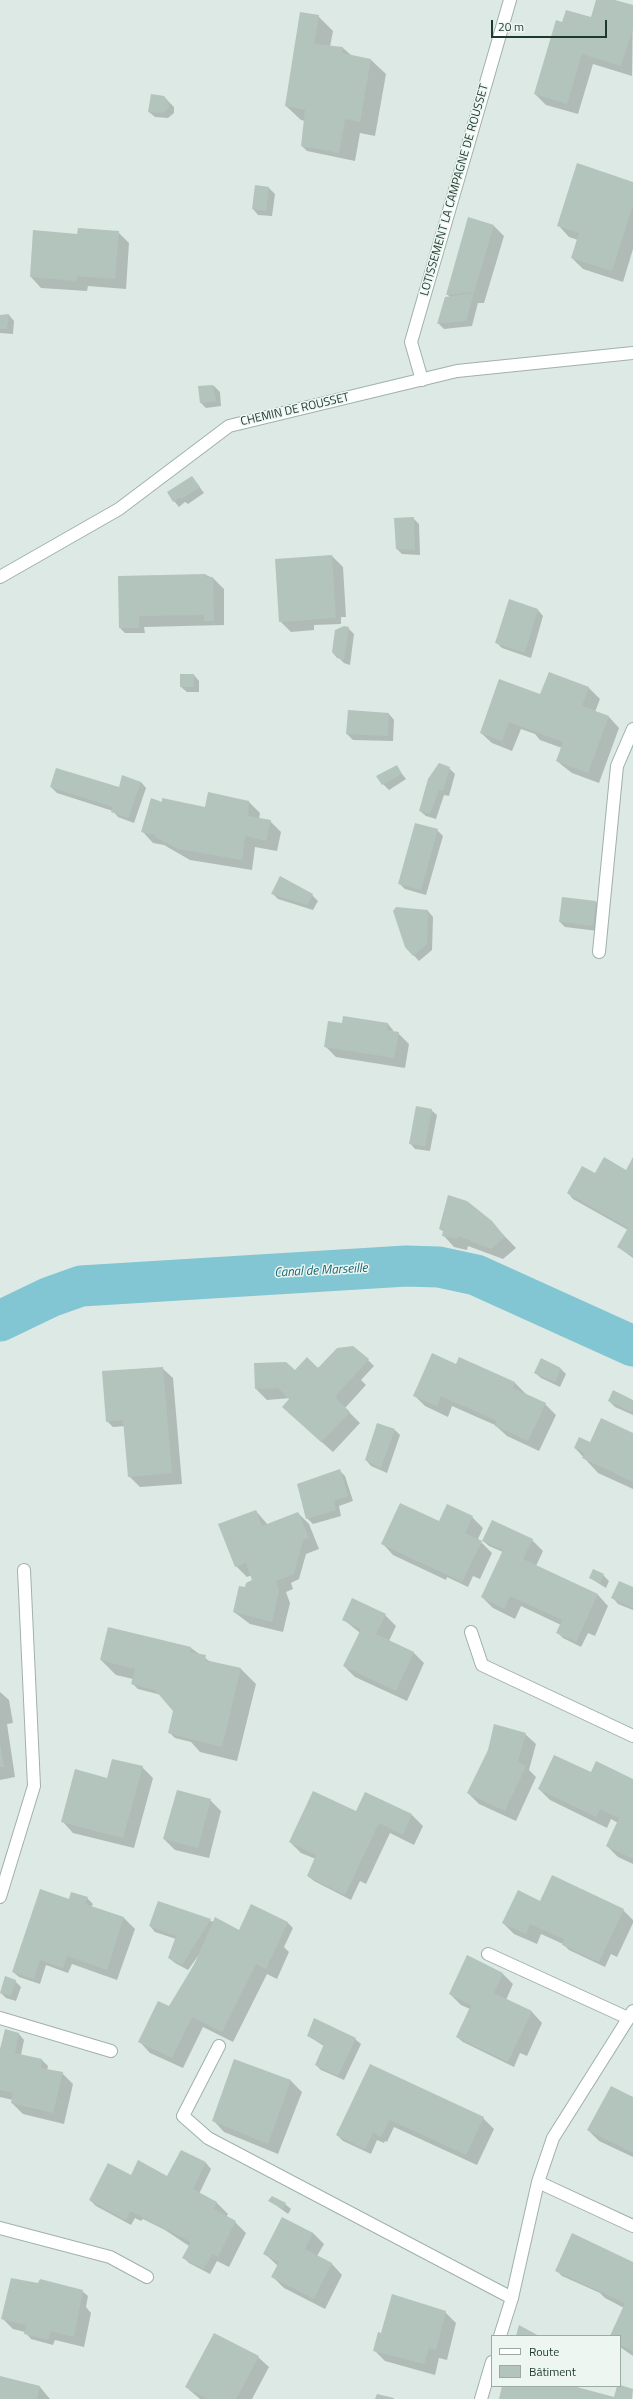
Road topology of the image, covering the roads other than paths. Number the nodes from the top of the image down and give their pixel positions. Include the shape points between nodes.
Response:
1 (510, 0) edge
2 (633, 353) edge
3 (422, 380) junction
4 (0, 577) edge
5 (633, 729) edge
6 (598, 952) dead end
7 (24, 1570) dead end
8 (471, 1632) dead end
9 (633, 1736) edge
10 (0, 1897) edge
11 (488, 1954) dead end
12 (630, 2015) edge
13 (0, 2018) edge
14 (219, 2046) dead end
15 (111, 2051) dead end
16 (538, 2182) junction
17 (633, 2226) edge
18 (0, 2228) edge
19 (147, 2277) dead end
20 (512, 2298) junction
21 (500, 2335) edge
22 (491, 2365) edge
23 (481, 2399) edge

1 - 3 street, LOTISSEMENT LA CAMPAGNE DE ROUSSET via 411,342
2 - 3 street, CHEMIN DE ROUSSET via 457,371
3 - 4 street, CHEMIN DE ROUSSET via 229,426 118,509
5 - 6 street via 617,766
7 - 10 street via 34,1786
8 - 9 street via 482,1665
11 - 12 street
12 - 16 street via 553,2138
13 - 15 street
14 - 20 street via 183,2116 208,2138
16 - 17 street
16 - 20 street
18 - 19 street via 110,2257
20 - 21 street
22 - 23 street

